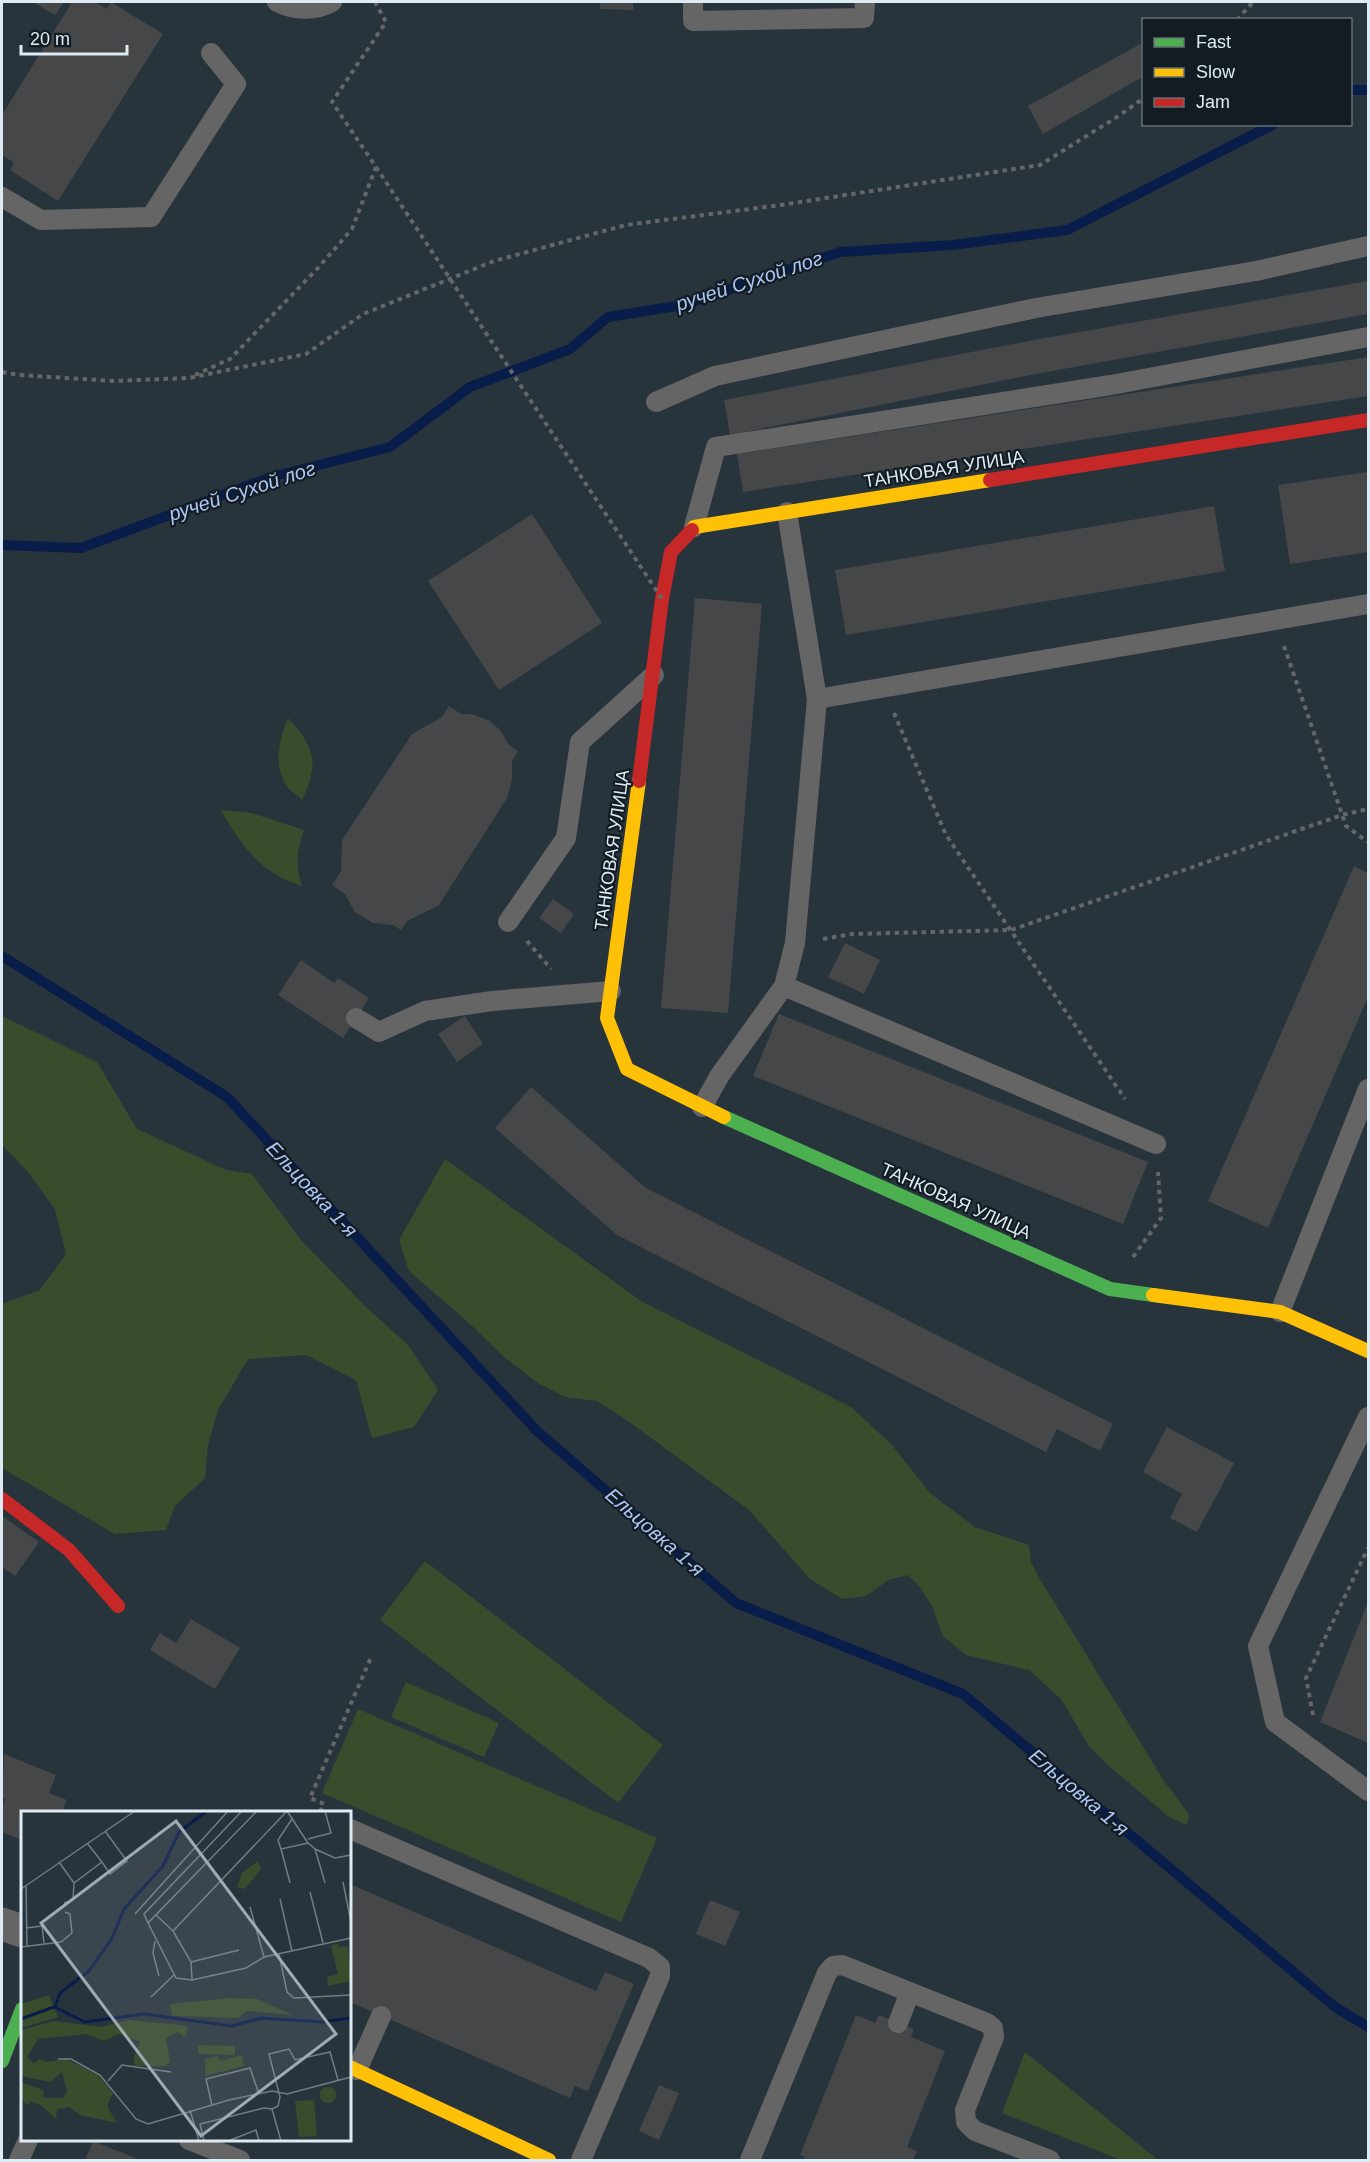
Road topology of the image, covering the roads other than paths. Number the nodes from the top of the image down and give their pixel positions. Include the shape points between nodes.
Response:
1 (277, 2) edge
2 (332, 2) edge
3 (693, 2) edge
4 (864, 2) edge
5 (212, 52) dead end
6 (2, 197) edge
7 (1368, 246) edge
8 (1368, 337) edge
9 (656, 402) dead end
10 (1368, 420) edge
11 (787, 512) junction
12 (694, 527) junction
13 (1368, 604) edge
14 (654, 675) junction
15 (817, 699) junction
16 (508, 922) dead end
17 (784, 986) junction
18 (611, 991) junction
19 (356, 1018) dead end
20 (1368, 1089) edge
21 (702, 1107) junction
22 (1156, 1144) road end
23 (1281, 1312) junction
24 (1368, 1351) edge
25 (1368, 1417) edge
26 (2, 1499) edge
27 (118, 1606) dead end
28 (1368, 1791) edge
29 (351, 1829) edge
30 (2, 1924) edge
31 (21, 1931) edge
32 (910, 1992) junction
33 (21, 2012) edge
34 (381, 2016) dead end
35 (898, 2023) dead end
36 (2, 2061) edge
37 (353, 2069) edge
38 (26, 2141) edge
39 (194, 2141) edge
40 (18, 2160) edge
41 (240, 2160) edge
42 (549, 2160) edge
43 (581, 2160) edge
44 (750, 2160) edge
45 (1050, 2160) edge

1 - 2 lane via 318,10
3 - 4 lane via 693,21 864,18
5 - 6 lane via 236,84 151,217 41,220
7 - 9 lane via 1256,271 1036,308 715,376
8 - 12 lane via 1111,386 716,447
10 - 11 street, ТАНКОВАЯ УЛИЦА
11 - 12 street, ТАНКОВАЯ УЛИЦА
11 - 15 lane
12 - 14 street, ТАНКОВАЯ УЛИЦА via 671,552
13 - 15 lane
14 - 16 lane via 580,742 566,838
14 - 18 street, ТАНКОВАЯ УЛИЦА
15 - 17 lane via 795,944
17 - 21 lane via 720,1075
17 - 22 lane
18 - 19 lane via 492,1000 425,1011 379,1032
18 - 21 street, ТАНКОВАЯ УЛИЦА via 608,1018 627,1069
20 - 23 lane
21 - 23 street, ТАНКОВАЯ УЛИЦА via 1110,1289
23 - 24 street, ТАНКОВАЯ УЛИЦА
25 - 28 lane via 1258,1646 1275,1722
26 - 27 street via 69,1550
29 - 43 lane via 649,1958 660,1967 660,1976
30 - 31 street
32 - 35 lane
32 - 44 lane via 842,1965 833,1966
32 - 45 lane via 993,2028 994,2037 965,2110 966,2122 975,2131
33 - 36 street
34 - 37 lane
37 - 42 street
38 - 40 lane
39 - 41 lane

